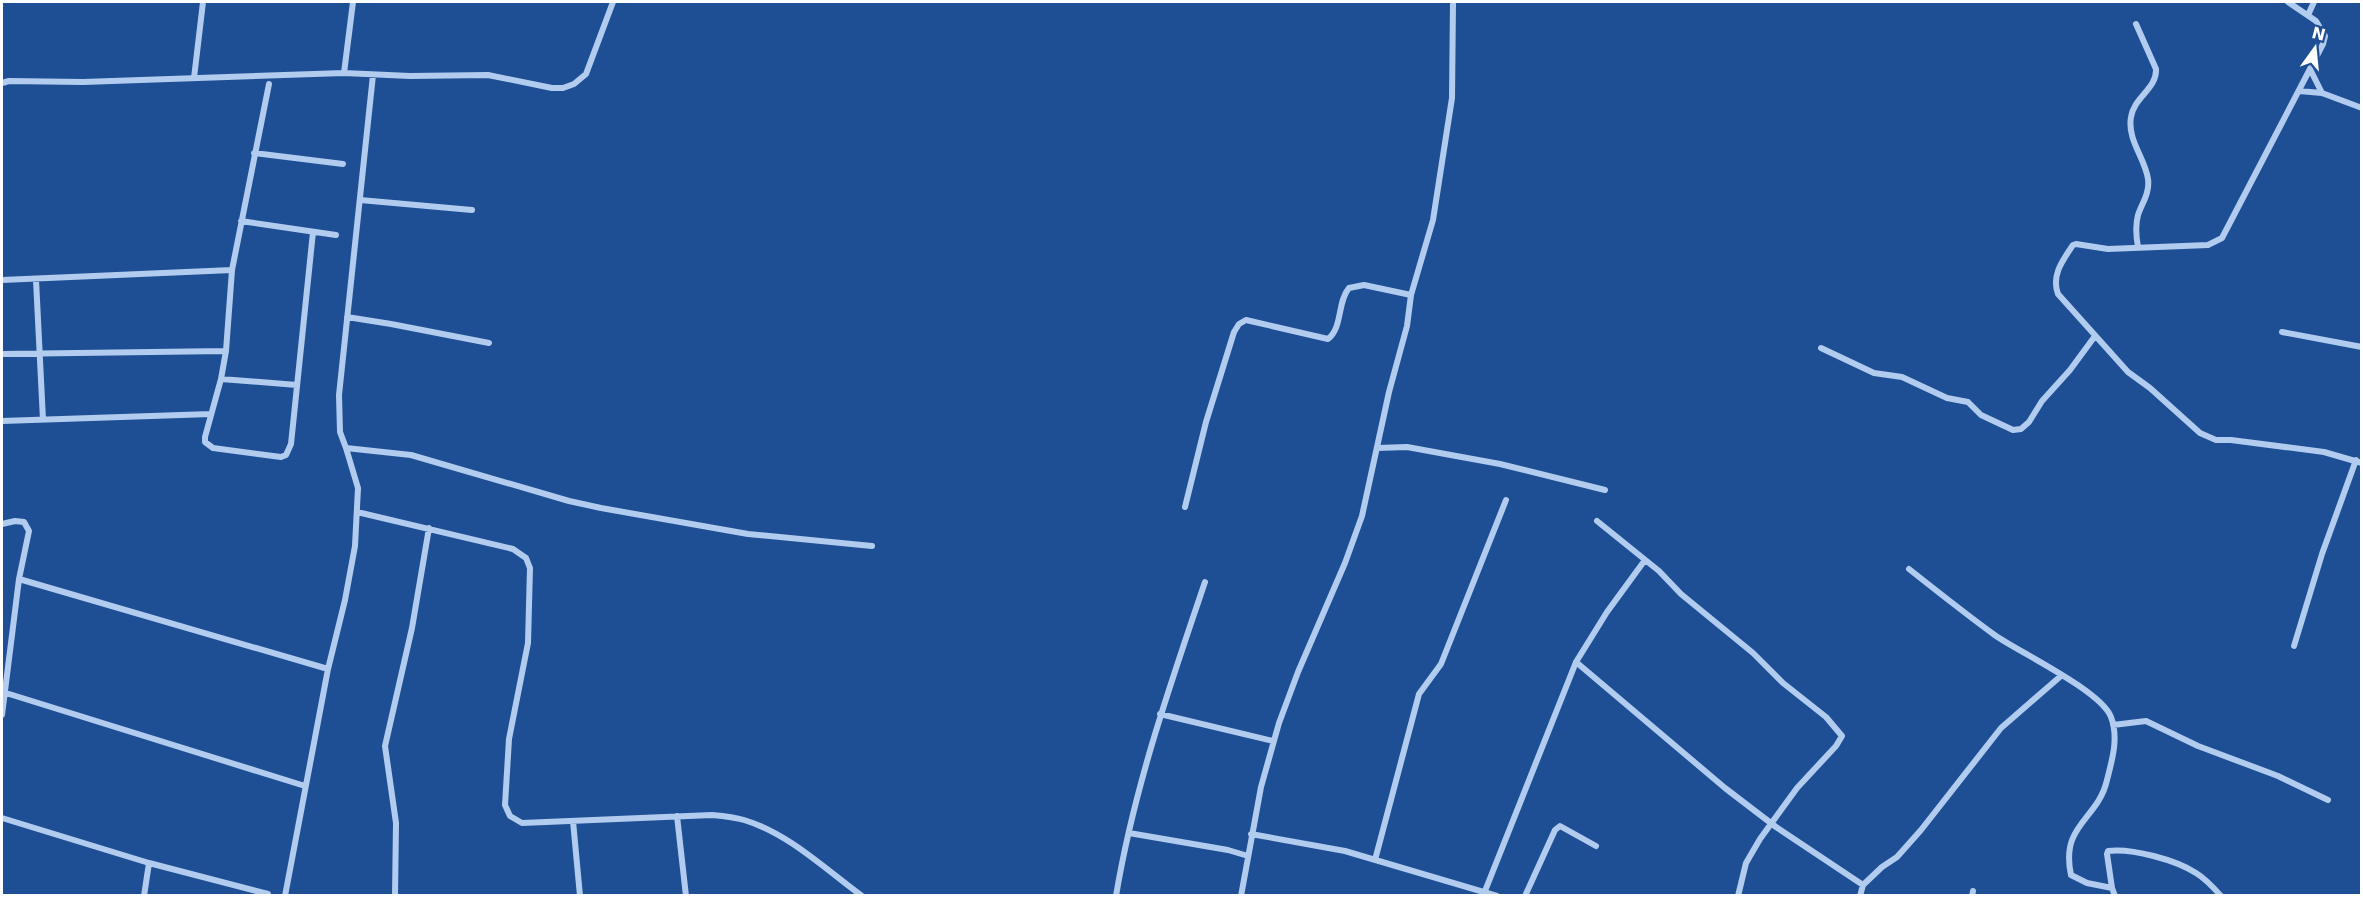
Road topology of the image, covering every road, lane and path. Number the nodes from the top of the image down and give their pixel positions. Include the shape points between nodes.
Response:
1 (203, 2) edge
2 (353, 2) edge
3 (613, 2) edge
4 (1453, 2) edge
5 (2288, 2) edge
6 (2314, 2) edge
7 (2308, 15) junction
8 (2136, 24) dead end
9 (2310, 69) junction
10 (344, 73) junction
11 (373, 75) junction
12 (194, 78) junction
13 (2, 83) edge
14 (269, 84) dead end
15 (2299, 91) junction
16 (2322, 93) junction
17 (2361, 108) edge
18 (254, 153) junction
19 (343, 164) dead end
20 (360, 200) junction
21 (472, 210) dead end
22 (241, 221) junction
23 (313, 232) junction
24 (336, 234) dead end
25 (2138, 248) junction
26 (232, 270) junction
27 (2, 280) edge
28 (36, 280) junction
29 (1411, 295) junction
30 (347, 317) junction
31 (2282, 332) dead end
32 (2095, 336) junction
33 (489, 343) dead end
34 (2361, 347) edge
35 (1821, 348) dead end
36 (226, 351) junction
37 (2, 354) edge
38 (40, 354) junction
39 (222, 379) junction
40 (297, 385) junction
41 (211, 414) junction
42 (44, 420) junction
43 (2, 421) edge
44 (346, 448) junction
45 (1377, 448) junction
46 (2359, 462) edge
47 (1605, 490) dead end
48 (1506, 500) dead end
49 (1185, 507) dead end
50 (357, 512) junction
51 (1597, 521) dead end
52 (2, 524) edge
53 (429, 528) junction
54 (872, 546) dead end
55 (1645, 560) junction
56 (1909, 569) dead end
57 (19, 579) junction
58 (1205, 582) dead end
59 (2, 646) edge
60 (2294, 646) dead end
61 (10, 648) junction
62 (1576, 662) junction
63 (328, 669) junction
64 (2062, 675) junction
65 (6, 693) junction
66 (1160, 714) junction
67 (2, 715) edge
68 (2113, 725) junction
69 (1274, 741) junction
70 (305, 786) junction
71 (2328, 800) dead end
72 (677, 816) junction
73 (2, 818) edge
74 (573, 821) junction
75 (1771, 823) junction
76 (1129, 833) junction
77 (1251, 834) junction
78 (1596, 846) dead end
79 (1248, 856) junction
80 (1375, 860) junction
81 (149, 863) junction
82 (1863, 885) junction
83 (2112, 888) junction
84 (1485, 891) junction
85 (268, 894) dead end
86 (144, 896) edge
87 (285, 896) edge
88 (395, 896) edge
89 (580, 896) edge
90 (686, 896) edge
91 (862, 896) edge
92 (1116, 896) edge
93 (1241, 896) edge
94 (1497, 896) edge
95 (1525, 896) edge
96 (1738, 896) edge
97 (1860, 896) edge
98 (2115, 896) edge
99 (2221, 896) edge

1 - 12 street
2 - 10 street
3 - 11 street via 586,74 563,88 488,75
4 - 29 street via 1451,108 1433,220
5 - 7 street
6 - 7 street
7 - 9 street via 2325,36
8 - 25 street via 2157,76 2134,106 2130,118 2133,142 2148,181 2135,228
9 - 15 street
9 - 16 street
10 - 11 street
10 - 12 street
11 - 20 street
12 - 13 street
14 - 18 street
15 - 16 street
15 - 25 street via 2222,238 2208,245
16 - 17 street
18 - 19 street
18 - 22 street
20 - 21 street
20 - 30 street
22 - 23 street
22 - 26 street
23 - 24 street
23 - 40 street
25 - 32 street via 2076,244 2059,267 2055,286 2058,294
26 - 28 street
26 - 36 street
27 - 28 street
28 - 38 street
29 - 45 street
29 - 49 street via 1364,285 1349,288 1335,331 1328,339 1246,320 1239,324 1206,422
30 - 33 street
30 - 44 street via 338,414
31 - 34 street
32 - 35 street via 2029,422 2013,430 1981,415 1970,403 1947,398 1910,380 1874,373
32 - 46 street via 2128,372 2208,438 2324,452
36 - 38 street
36 - 39 street
37 - 38 street
38 - 42 street
39 - 40 street
39 - 41 street
40 - 41 street via 291,444 281,457 208,446 205,437
41 - 42 street
42 - 43 street
44 - 50 street via 358,488
44 - 54 street via 411,455 601,508 748,534
45 - 47 street via 1407,447 1500,464
45 - 69 street via 1346,563 1291,688
46 - 60 street via 2322,554
48 - 80 street via 1441,664 1419,694
50 - 53 street
50 - 63 street via 355,546
51 - 55 street
52 - 57 street via 15,521 28,526
53 - 74 street via 513,549 526,558 530,568 528,643 509,739 506,805 510,816 522,824
53 - 88 street via 412,628 385,746 396,824
55 - 62 street
55 - 75 street via 1826,717 1842,736
56 - 64 street via 1999,638
57 - 61 street
57 - 63 street
58 - 66 street
59 - 61 street
61 - 65 street
62 - 75 street via 1662,737
62 - 84 street
63 - 70 street
64 - 68 street via 2100,703
64 - 82 street via 2001,728 1915,837
65 - 67 street
65 - 70 street
66 - 69 street
66 - 76 street
68 - 71 street via 2146,721
68 - 83 street via 2114,754 2106,784 2075,830 2069,848 2071,875
69 - 77 street
70 - 87 street
72 - 74 street
72 - 90 street
72 - 91 street via 712,815 760,826
73 - 81 street
74 - 89 street
75 - 82 street
75 - 96 street via 1746,863
76 - 79 street
76 - 92 street
77 - 79 street
77 - 80 street
78 - 95 street via 1560,826
79 - 93 street
80 - 84 street
81 - 85 street
81 - 86 street
82 - 97 street
83 - 98 street
83 - 99 street via 2107,854 2123,850 2194,871
84 - 94 street

